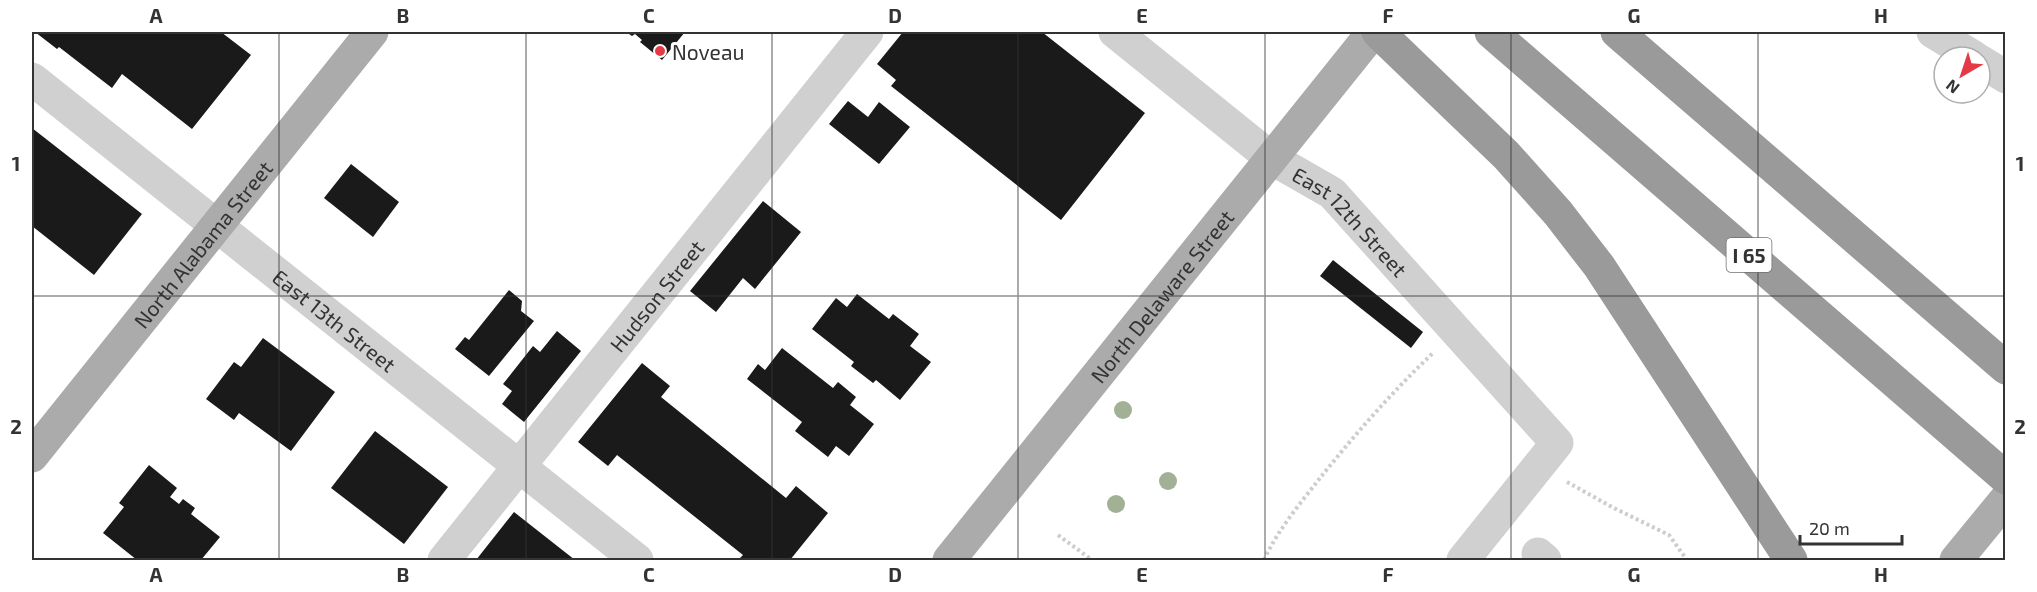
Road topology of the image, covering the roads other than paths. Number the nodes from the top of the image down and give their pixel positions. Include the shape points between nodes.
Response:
1 (372, 32) edge
2 (867, 32) edge
3 (1115, 32) edge
4 (1373, 32) edge
5 (1378, 32) edge
6 (1491, 32) edge
7 (1617, 32) edge
8 (1933, 32) edge
9 (1954, 45) edge
10 (1992, 68) edge
11 (2006, 77) edge
12 (32, 79) edge
13 (1271, 158) junction
14 (216, 226) junction
15 (2006, 368) edge
16 (32, 456) edge
17 (519, 467) junction
18 (2006, 478) edge
19 (2006, 499) edge
20 (444, 561) edge
21 (637, 561) edge
22 (949, 561) edge
23 (1463, 561) edge
24 (1791, 561) edge
25 (1956, 561) edge

1 - 14 main road, North Alabama Street
2 - 17 street, Hudson Street
3 - 13 street, East 12th Street
4 - 13 main road, North Delaware Street
5 - 24 highway via 1499,147 1558,213 1599,266
6 - 18 highway, I 65
7 - 15 highway
8 - 9 street
10 - 11 street
12 - 14 street, East 13th Street
13 - 22 main road, North Delaware Street
13 - 23 street, East 12th Street via 1332,193 1551,450
14 - 16 main road, North Alabama Street
14 - 17 street, East 13th Street
17 - 20 street, Hudson Street
17 - 21 street, East 13th Street
19 - 25 main road

